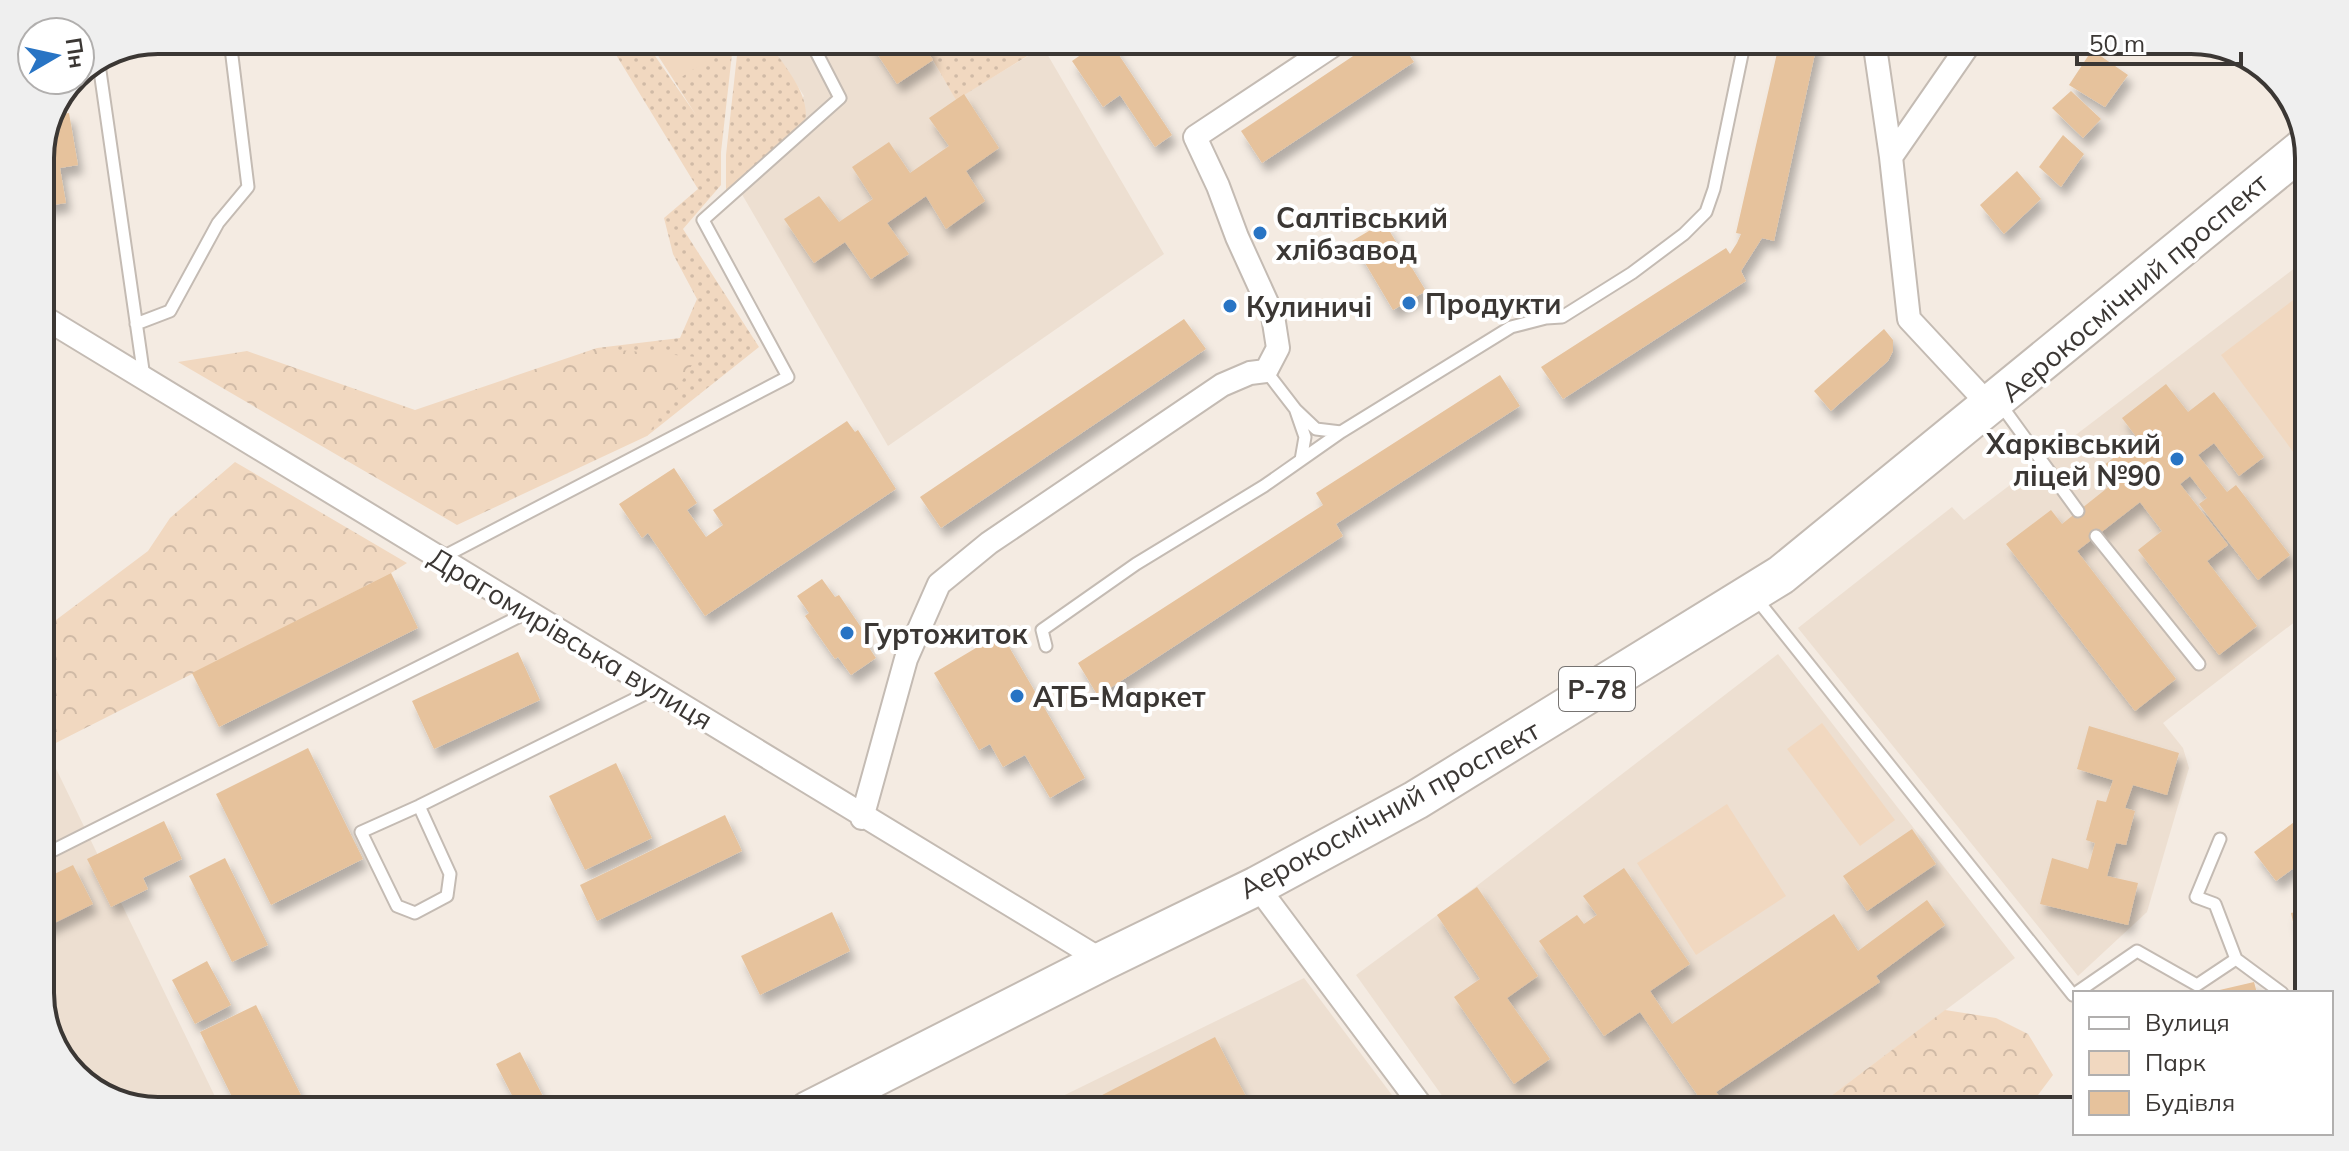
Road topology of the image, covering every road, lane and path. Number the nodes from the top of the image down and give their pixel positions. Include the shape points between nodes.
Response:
1 (232, 54) edge
2 (817, 54) edge
3 (1320, 54) edge
4 (1742, 54) edge
5 (1876, 54) edge
6 (1962, 54) edge
7 (100, 72) edge
8 (2295, 155) edge
9 (1891, 157) junction
10 (54, 323) edge
11 (136, 324) junction
12 (1266, 371) junction
13 (144, 378) junction
14 (1994, 403) junction
15 (1296, 410) junction
16 (1341, 432) junction
17 (1301, 460) junction
18 (2078, 511) dead end
19 (2096, 536) dead end
20 (441, 558) junction
21 (1752, 593) junction
22 (529, 612) junction
23 (1046, 646) dead end
24 (2199, 664) dead end
25 (655, 689) junction
26 (419, 806) junction
27 (862, 818) junction
28 (2220, 839) dead end
29 (54, 850) edge
30 (1257, 886) junction
31 (2236, 959) junction
32 (1103, 961) junction
33 (2079, 991) edge
34 (2279, 991) edge
35 (2073, 995) edge
36 (836, 1097) edge
37 (1415, 1097) edge

1 - 11 lane via 248,187 218,223 170,311
2 - 20 lane via 840,98 703,220 788,377
3 - 12 street via 1195,137 1273,316 1278,348
4 - 16 lane via 1714,189 1706,212 1684,234 1562,317 1511,327
5 - 9 street
6 - 9 street
7 - 11 lane
8 - 14 highway, Аерокосмічний проспект / Р-78
9 - 14 street via 1909,319
10 - 13 street, Драгомирівська вулиця
11 - 13 lane
12 - 15 lane
12 - 27 street via 1222,385 989,543 939,584 906,659
13 - 20 street, Драгомирівська вулиця
14 - 18 lane
14 - 21 highway, Аерокосмічний проспект / Р-78
15 - 16 lane via 1316,429
15 - 17 lane via 1305,437
16 - 17 lane
17 - 23 lane via 1042,630
19 - 24 lane
20 - 22 street, Драгомирівська вулиця
21 - 30 highway, Аерокосмічний проспект / Р-78 via 1416,800
21 - 35 lane
22 - 25 street, Драгомирівська вулиця
22 - 29 lane
25 - 26 lane
25 - 27 street, Драгомирівська вулиця
26 - 26 lane via 361,832 397,906 415,913 447,896 450,874
27 - 32 street, Драгомирівська вулиця
28 - 31 lane via 2196,897 2215,904
30 - 32 highway, Аерокосмічний проспект / Р-78
30 - 37 street
31 - 33 lane via 2197,985 2137,951
31 - 34 lane
32 - 36 highway, Аерокосмічний проспект / Р-78

